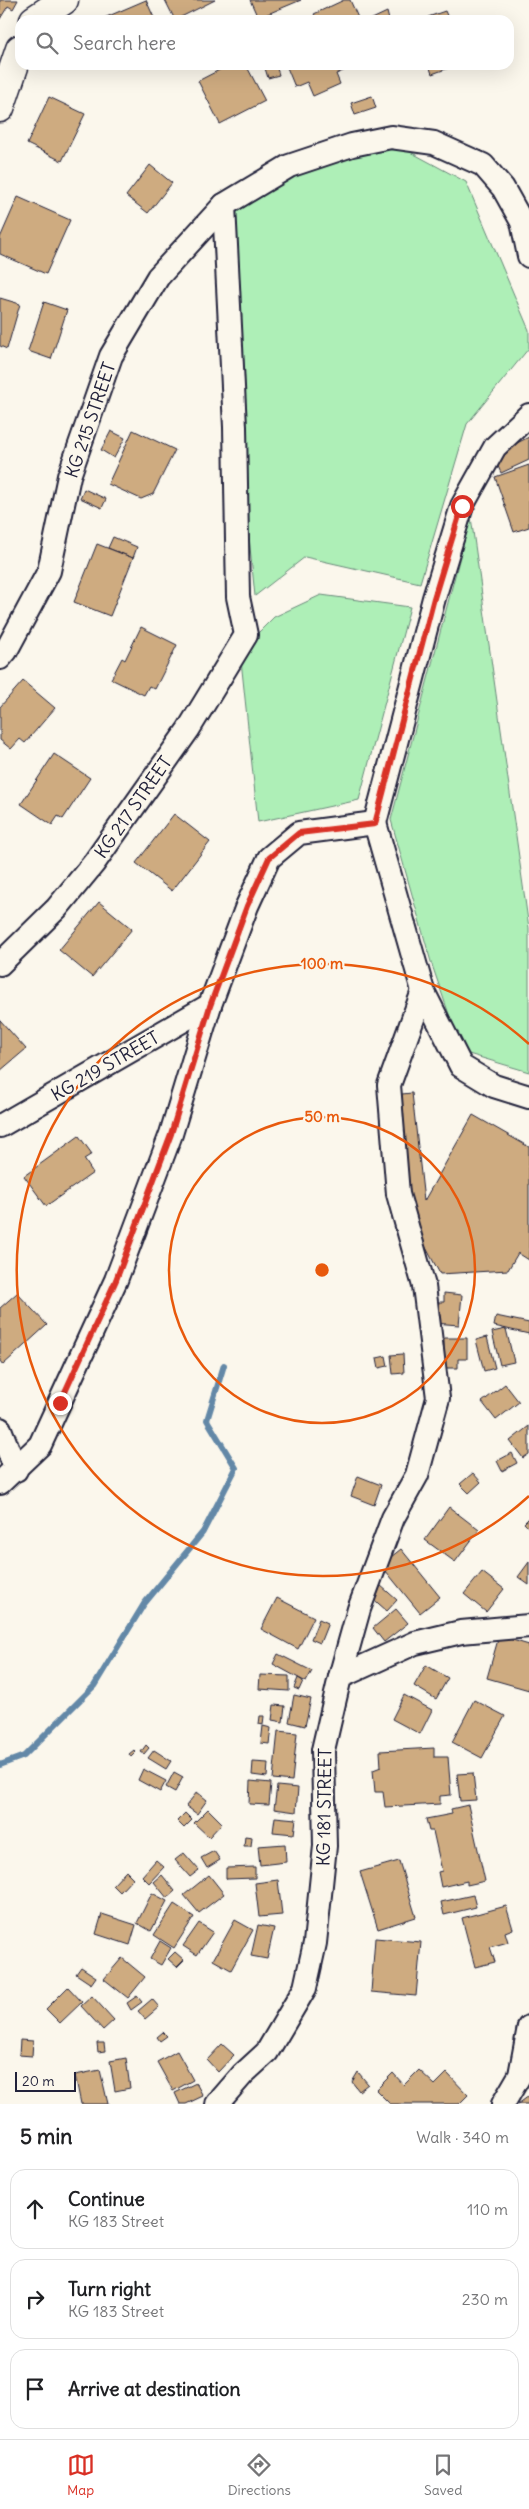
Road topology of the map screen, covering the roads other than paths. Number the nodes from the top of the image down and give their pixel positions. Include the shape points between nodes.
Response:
1 (64, 0) edge
2 (42, 15) edge
3 (15, 64) edge
4 (0, 108) edge
5 (224, 205) junction
6 (529, 256) edge
7 (529, 415) edge
8 (0, 658) edge
9 (375, 824) junction
10 (0, 964) edge
11 (423, 991) junction
12 (210, 1006) junction
13 (529, 1097) edge
14 (0, 1126) edge
15 (0, 1429) edge
16 (8, 1476) edge
17 (529, 1626) edge
18 (340, 1677) junction
19 (529, 2027) edge
20 (217, 2104) edge
21 (503, 2104) edge

1 - 2 street
3 - 4 street
5 - 6 street, KG 215 STREET via 289,166 352,144 391,137 434,143 483,165 493,176 522,222
5 - 8 street, KG 215 STREET via 158,277 111,356 69,476 49,571
5 - 10 street, KG 217 STREET via 235,427 238,597 246,635 188,730 94,863 56,908
7 - 9 street via 495,447 462,506 434,598
9 - 11 street
9 - 12 street via 299,833 269,858 247,906
11 - 13 street via 461,1066 494,1086
11 - 18 street, KG 181 STREET via 389,1085 398,1194 424,1286 438,1398 417,1475 394,1518 359,1609
12 - 14 street, KG 219 STREET
12 - 16 street via 171,1134 116,1280 40,1445
15 - 16 street
17 - 18 street via 461,1632 414,1643
18 - 20 street, KG 181 STREET via 323,1750 325,1846 315,1943 305,1988 267,2052
19 - 21 street via 520,2075

